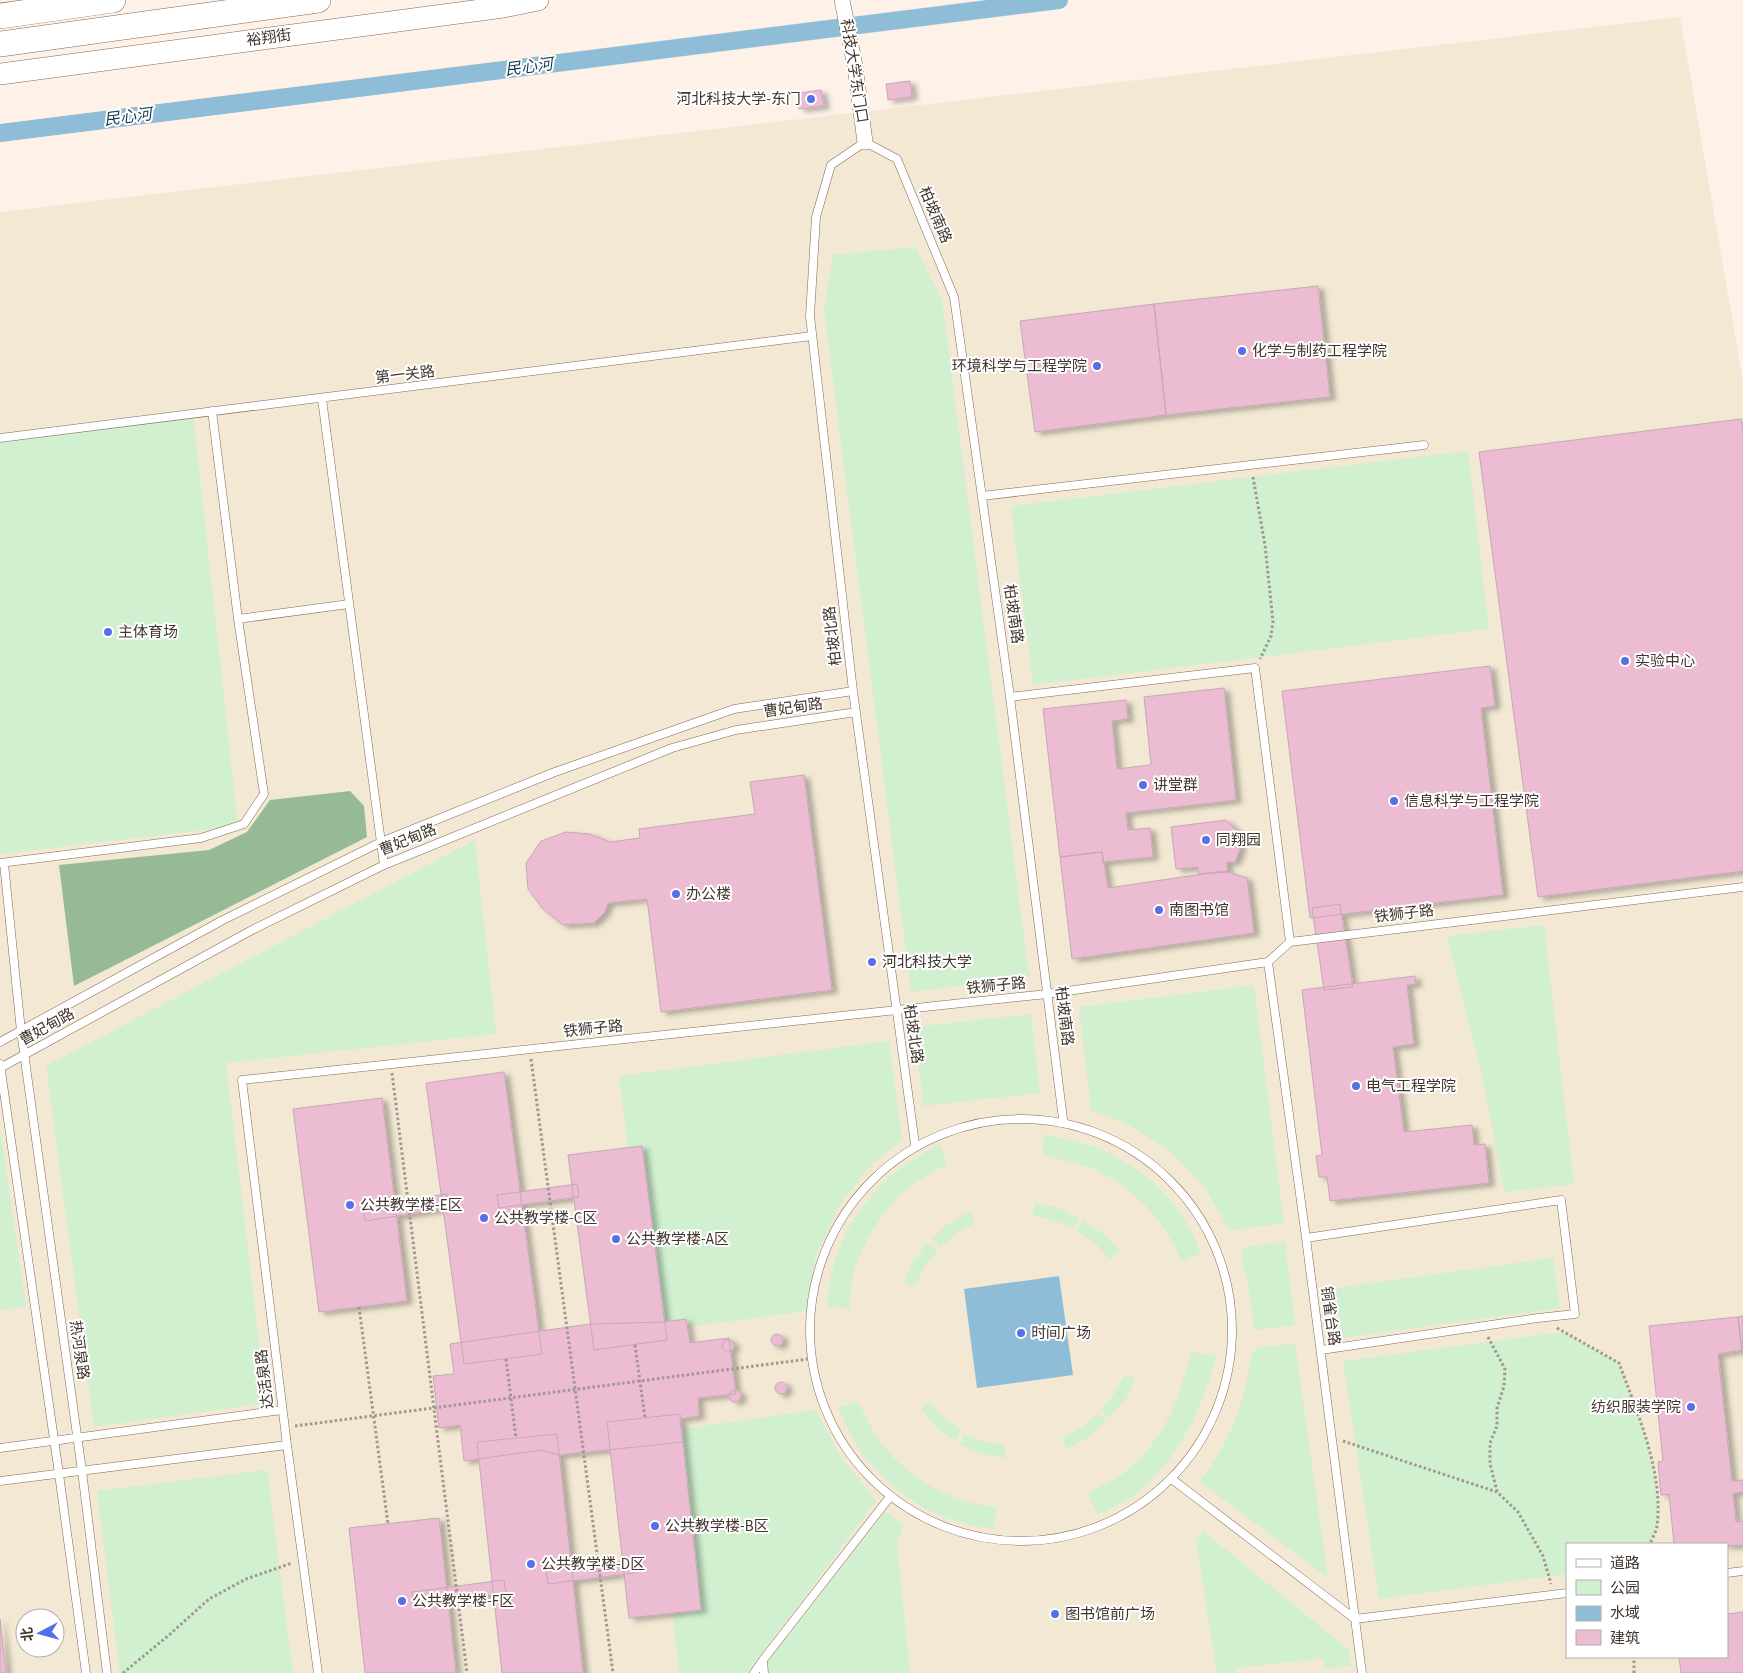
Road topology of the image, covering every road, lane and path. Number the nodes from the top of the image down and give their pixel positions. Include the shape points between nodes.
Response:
1 (113, 0) edge
2 (318, 0) edge
3 (538, 0) edge
4 (842, 0) edge
5 (0, 16) edge
6 (0, 44) edge
7 (0, 74) edge
8 (865, 142) junction
9 (812, 336) junction
10 (322, 399) junction
11 (212, 411) junction
12 (0, 438) edge
13 (1424, 445) dead end
14 (1251, 465) junction
15 (982, 496) junction
16 (349, 604) junction
17 (238, 619) junction
18 (1255, 668) junction
19 (853, 691) junction
20 (1010, 697) junction
21 (856, 712) junction
22 (381, 842) junction
23 (2, 863) edge
24 (384, 865) junction
25 (1743, 887) edge
26 (1290, 942) junction
27 (1268, 962) junction
28 (1047, 994) junction
29 (896, 1010) junction
30 (21, 1031) junction
31 (0, 1042) edge
32 (530, 1049) junction
33 (24, 1055) junction
34 (391, 1064) junction
35 (0, 1066) edge
36 (242, 1080) joint
37 (1064, 1118) junction
38 (915, 1144) junction
39 (1306, 1238) junction
40 (359, 1307) dead end
41 (1538, 1318) junction
42 (1482, 1326) junction
43 (635, 1345) dead end
44 (1320, 1350) junction
45 (506, 1358) dead end
46 (816, 1358) junction
47 (640, 1381) junction
48 (575, 1390) junction
49 (511, 1398) junction
50 (434, 1408) junction
51 (282, 1410) junction
52 (375, 1416) junction
53 (645, 1418) dead end
54 (284, 1428) junction
55 (77, 1437) junction
56 (1332, 1437) junction
57 (516, 1438) dead end
58 (54, 1441) junction
59 (287, 1445) junction
60 (0, 1448) edge
61 (82, 1472) junction
62 (59, 1474) junction
63 (1173, 1480) junction
64 (0, 1481) edge
65 (1497, 1492) junction
66 (889, 1498) junction
67 (388, 1524) dead end
68 (1650, 1543) edge
69 (302, 1560) junction
70 (1743, 1571) edge
71 (1728, 1573) edge
72 (1566, 1593) edge
73 (1554, 1594) junction
74 (1355, 1619) junction
75 (1634, 1658) edge
76 (763, 1660) junction
77 (86, 1673) edge
78 (107, 1673) edge
79 (123, 1673) edge
80 (318, 1673) edge
81 (467, 1673) edge
82 (613, 1673) edge
83 (754, 1673) edge
84 (764, 1673) edge
85 (1362, 1673) edge
86 (1634, 1673) edge

1 - 5 highway
2 - 6 highway
3 - 7 main road, 裕翔街
4 - 8 street, 科技大学东门口
8 - 9 lane, 柏坡北路 via 832,165 816,217 810,316
8 - 15 lane, 柏坡南路 via 896,159 954,297
9 - 10 lane, 第一关路
9 - 19 lane, 柏坡北路
10 - 11 lane, 第一关路
10 - 16 lane
11 - 12 lane, 第一关路
11 - 17 lane
13 - 14 lane
14 - 15 lane
14 - 18 path via 1265,546 1273,622 1271,636
15 - 20 lane, 柏坡南路
16 - 17 lane
16 - 22 lane
17 - 23 lane via 264,794 244,824 201,838
18 - 20 lane
18 - 26 lane
19 - 21 lane, 柏坡北路
19 - 22 lane, 曹妃甸路 via 734,709 555,772
20 - 28 lane, 柏坡南路
21 - 24 lane, 曹妃甸路 via 736,730 672,748
21 - 29 lane, 柏坡北路
22 - 24 lane
22 - 30 lane, 曹妃甸路 via 224,920
23 - 30 lane, 热河泉路
24 - 33 lane, 曹妃甸路 via 252,930
25 - 26 lane, 铁狮子路
26 - 27 lane
27 - 28 lane, 铁狮子路
27 - 39 lane, 铜雀台路
28 - 29 lane, 铁狮子路
28 - 37 lane, 柏坡南路
29 - 32 lane, 铁狮子路
29 - 38 lane, 柏坡北路
30 - 31 lane, 曹妃甸路
30 - 33 lane, 热河泉路
32 - 34 lane, 铁狮子路
32 - 48 path
33 - 35 lane, 曹妃甸路
33 - 55 lane, 热河泉路
34 - 36 lane, 铁狮子路
34 - 50 path
35 - 58 lane
36 - 51 lane, 达活泉路
37 - 38 lane via 1017,1117 965,1122
37 - 63 lane via 1146,1158 1190,1205 1221,1263 1232,1332 1222,1392 1199,1439
38 - 46 lane via 890,1163 844,1212 818,1272 812,1341
39 - 41 lane via 1561,1200 1576,1314
39 - 44 lane, 铜雀台路
40 - 52 path
41 - 42 lane
41 - 68 path via 1618,1363 1642,1427 1657,1485 1657,1527
42 - 44 lane
42 - 65 path via 1505,1369 1497,1408 1497,1426 1490,1443 1490,1464
43 - 47 path
44 - 56 lane, 铜雀台路
45 - 49 path
46 - 47 path
46 - 66 lane via 827,1410 859,1462
47 - 48 path
47 - 53 path
48 - 49 path
48 - 82 path
49 - 50 path
49 - 57 path
50 - 52 path
50 - 81 path
51 - 54 lane, 达活泉路
51 - 55 lane
52 - 54 path
52 - 67 path
54 - 59 lane, 达活泉路
55 - 58 lane
55 - 61 lane, 热河泉路
56 - 65 path
56 - 74 lane, 铜雀台路
58 - 60 lane
58 - 62 lane
59 - 61 lane
59 - 69 lane, 达活泉路
61 - 62 lane
61 - 78 lane, 热河泉路
62 - 64 lane
62 - 77 lane
63 - 66 lane via 1123,1519 1051,1544 978,1541 931,1524
63 - 74 lane
65 - 73 path via 1518,1512 1543,1556
66 - 76 lane
69 - 79 path via 246,1579 209,1599
69 - 80 lane, 达活泉路
70 - 71 lane
72 - 73 lane
73 - 74 lane
74 - 85 lane, 铜雀台路
75 - 86 path
76 - 83 lane
76 - 84 lane

